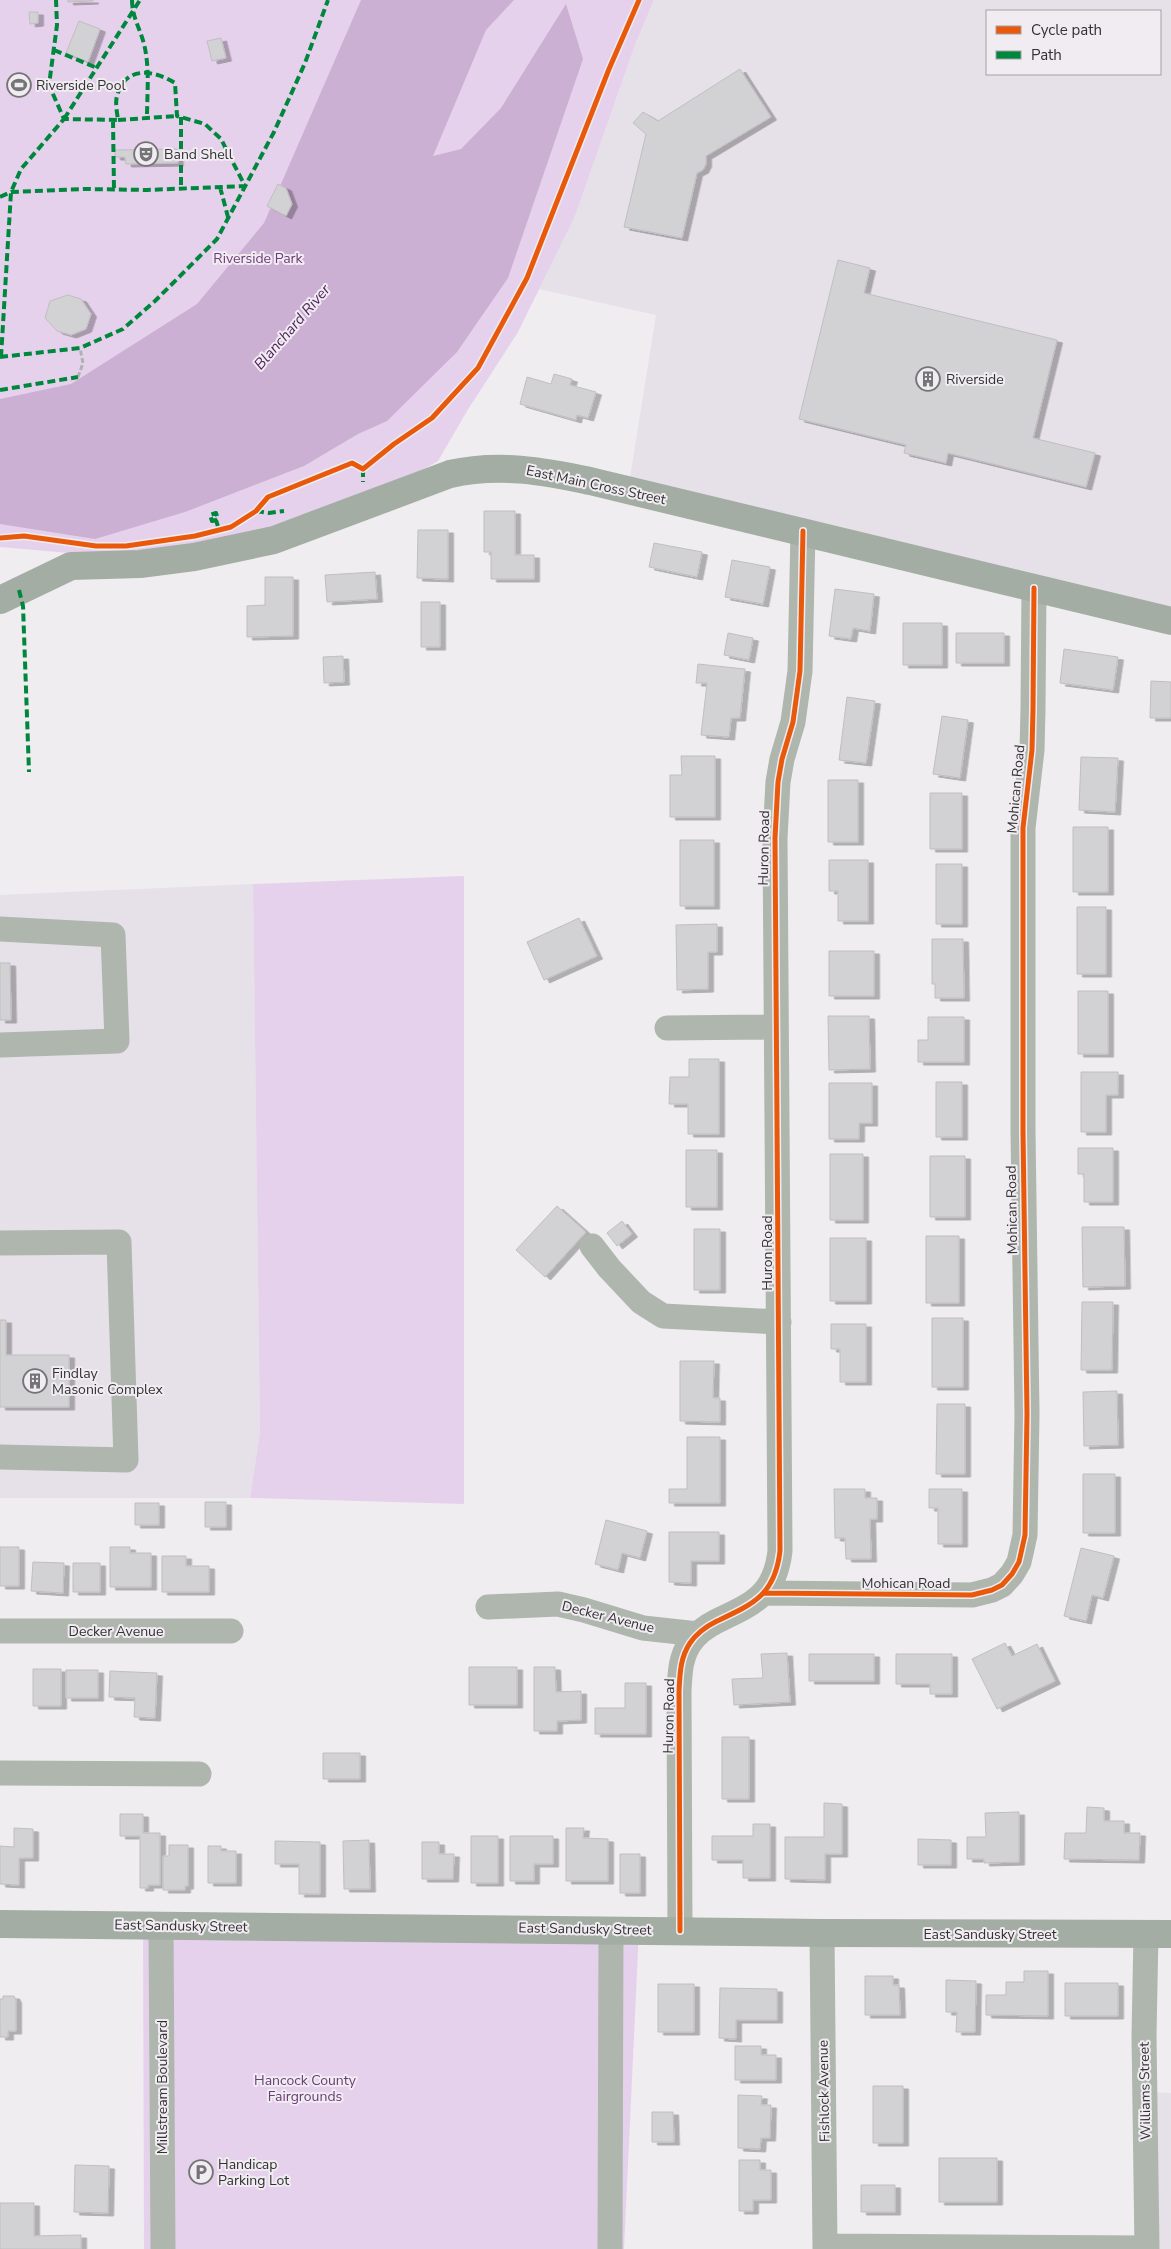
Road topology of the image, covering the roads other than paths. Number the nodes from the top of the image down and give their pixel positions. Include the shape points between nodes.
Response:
1 (803, 531) junction
2 (1034, 588) junction
3 (0, 600) edge
4 (1171, 621) edge
5 (0, 929) edge
6 (775, 1027) junction
7 (666, 1028) dead end
8 (0, 1045) edge
9 (0, 1243) edge
10 (592, 1246) dead end
11 (779, 1322) junction
12 (0, 1457) edge
13 (764, 1593) junction
14 (488, 1607) dead end
15 (0, 1631) edge
16 (231, 1631) dead end
17 (698, 1634) junction
18 (0, 1773) edge
19 (199, 1774) dead end
20 (0, 1924) edge
21 (161, 1926) junction
22 (612, 1930) junction
23 (680, 1931) junction
24 (822, 1933) junction
25 (1158, 1934) edge
26 (825, 2247) edge
27 (1147, 2248) edge
28 (163, 2249) edge
29 (610, 2249) edge

1 - 2 main road, East Main Cross Street
1 - 3 main road, East Main Cross Street via 552,473 502,467 476,468 433,480 274,540 149,563 71,566
1 - 6 street, Huron Road via 800,671 793,722 778,782
2 - 4 main road, East Main Cross Street
2 - 13 street, Mohican Road via 1034,709 1023,838 1027,1414 1024,1548 1012,1574 1002,1584 972,1595
5 - 8 street via 113,935 118,1041
6 - 7 street
6 - 11 street, Huron Road
9 - 12 street via 119,1242 126,1460
10 - 11 street via 641,1302 663,1316
11 - 13 street, Huron Road via 780,1551 775,1577
13 - 17 street, Huron Road
14 - 17 street, Decker Avenue via 558,1604 642,1628
15 - 16 street, Decker Avenue
17 - 23 street, Huron Road via 684,1653 679,1691
18 - 19 street
20 - 21 main road, East Sandusky Street
21 - 22 main road, East Sandusky Street
21 - 28 street, Millstream Boulevard
22 - 23 main road, East Sandusky Street
22 - 29 street
23 - 24 main road, East Sandusky Street
24 - 25 main road, East Sandusky Street
24 - 26 street, Fishlock Avenue
25 - 27 street, Williams Street via 1144,2036
26 - 27 street

